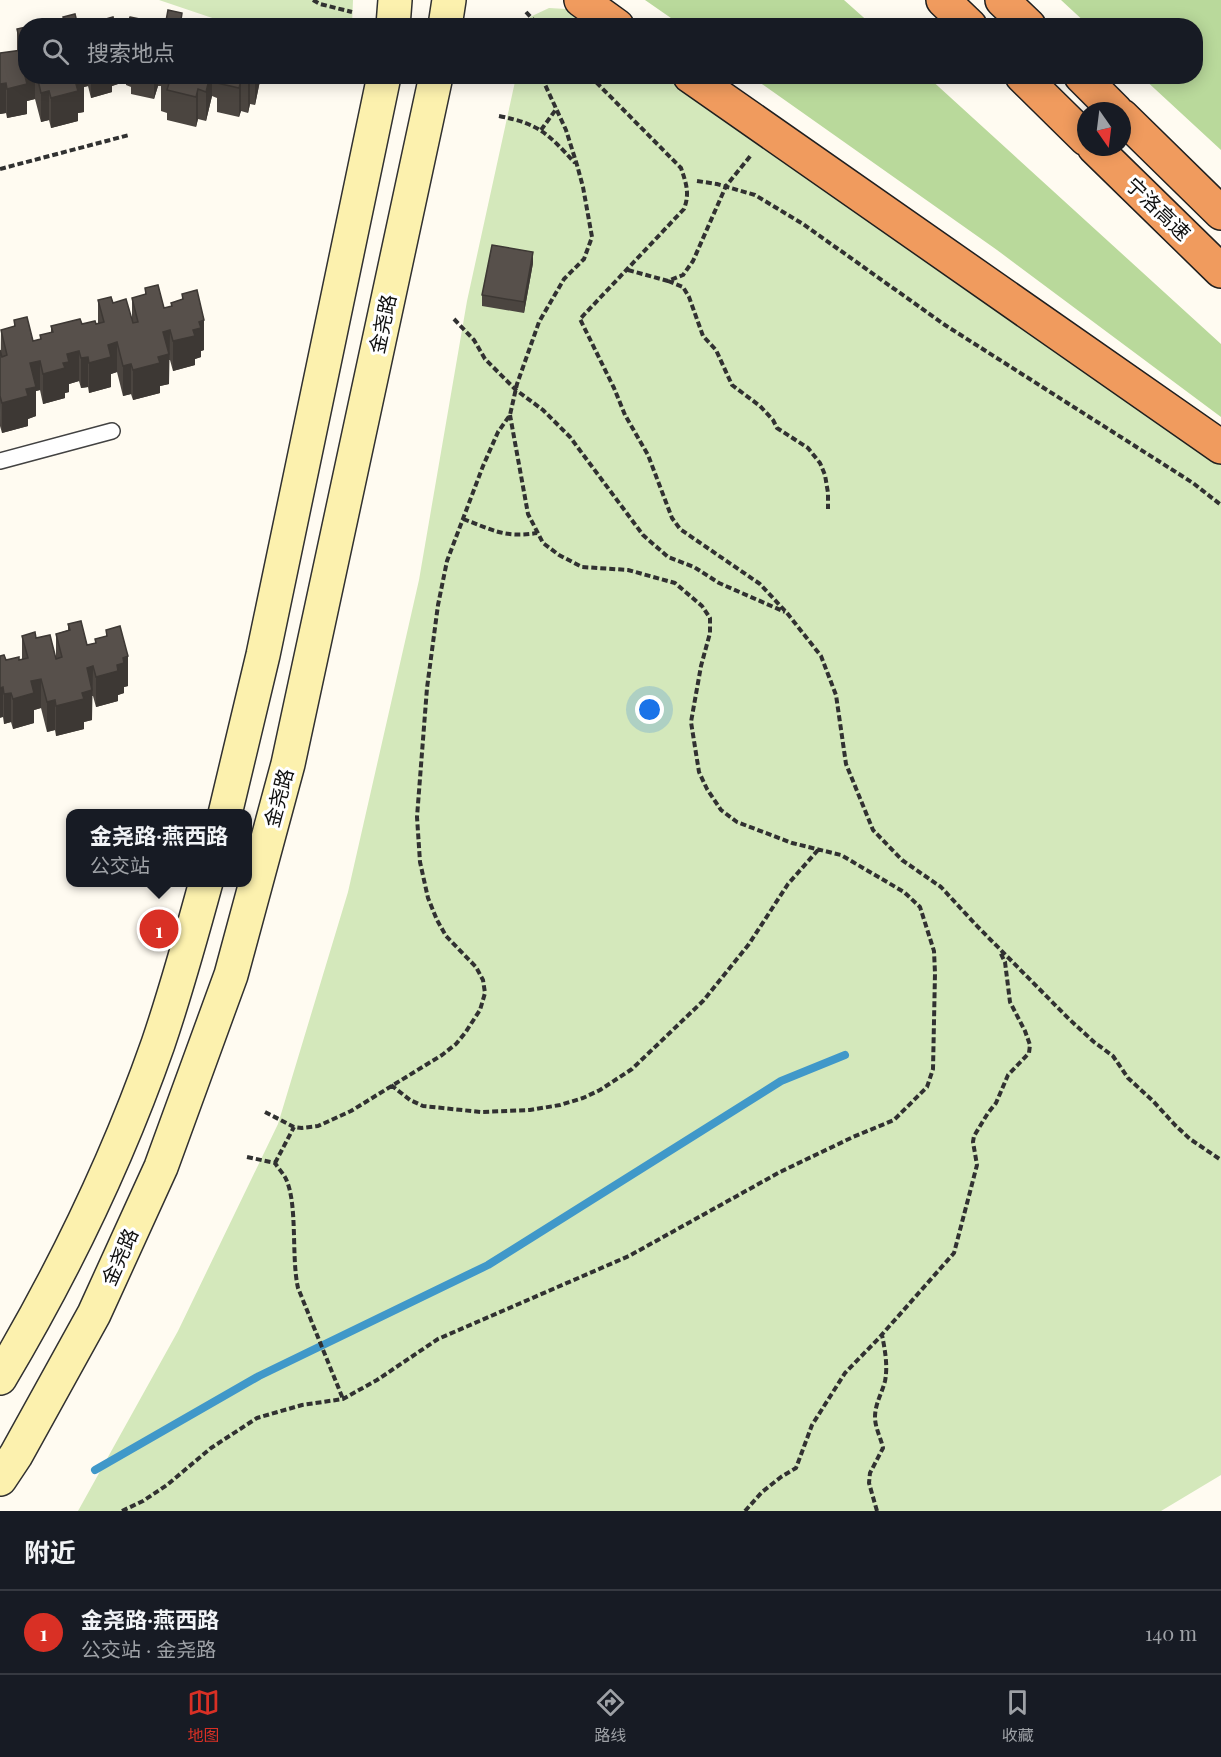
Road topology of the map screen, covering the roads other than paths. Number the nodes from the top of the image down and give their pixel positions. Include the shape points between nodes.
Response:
1 (395, 0) edge
2 (448, 0) edge
3 (581, 0) edge
4 (943, 0) edge
5 (1002, 0) edge
6 (394, 18) edge
7 (446, 18) edge
8 (606, 18) edge
9 (962, 18) edge
10 (1021, 18) edge
11 (382, 84) edge
12 (434, 84) edge
13 (701, 84) edge
14 (1030, 84) edge
15 (1089, 84) edge
16 (1107, 102) edge
17 (1131, 126) edge
18 (1077, 130) edge
19 (1103, 156) edge
20 (1221, 213) edge
21 (1221, 271) edge
22 (112, 431) dead end
23 (1221, 447) edge
24 (0, 461) edge
25 (226, 809) edge
26 (205, 887) edge
27 (0, 1378) edge
28 (0, 1479) edge

1 - 6 main road
2 - 7 main road
3 - 8 highway
4 - 9 highway
5 - 10 highway
11 - 25 main road via 263,655
12 - 28 main road, 金尧路 via 288,764 231,975 161,1167 94,1314
13 - 23 highway
14 - 18 highway
15 - 16 highway
17 - 20 highway, 宁洛高速
19 - 21 highway, 宁洛高速
22 - 24 lane
26 - 27 main road via 158,1044 108,1170 32,1324

